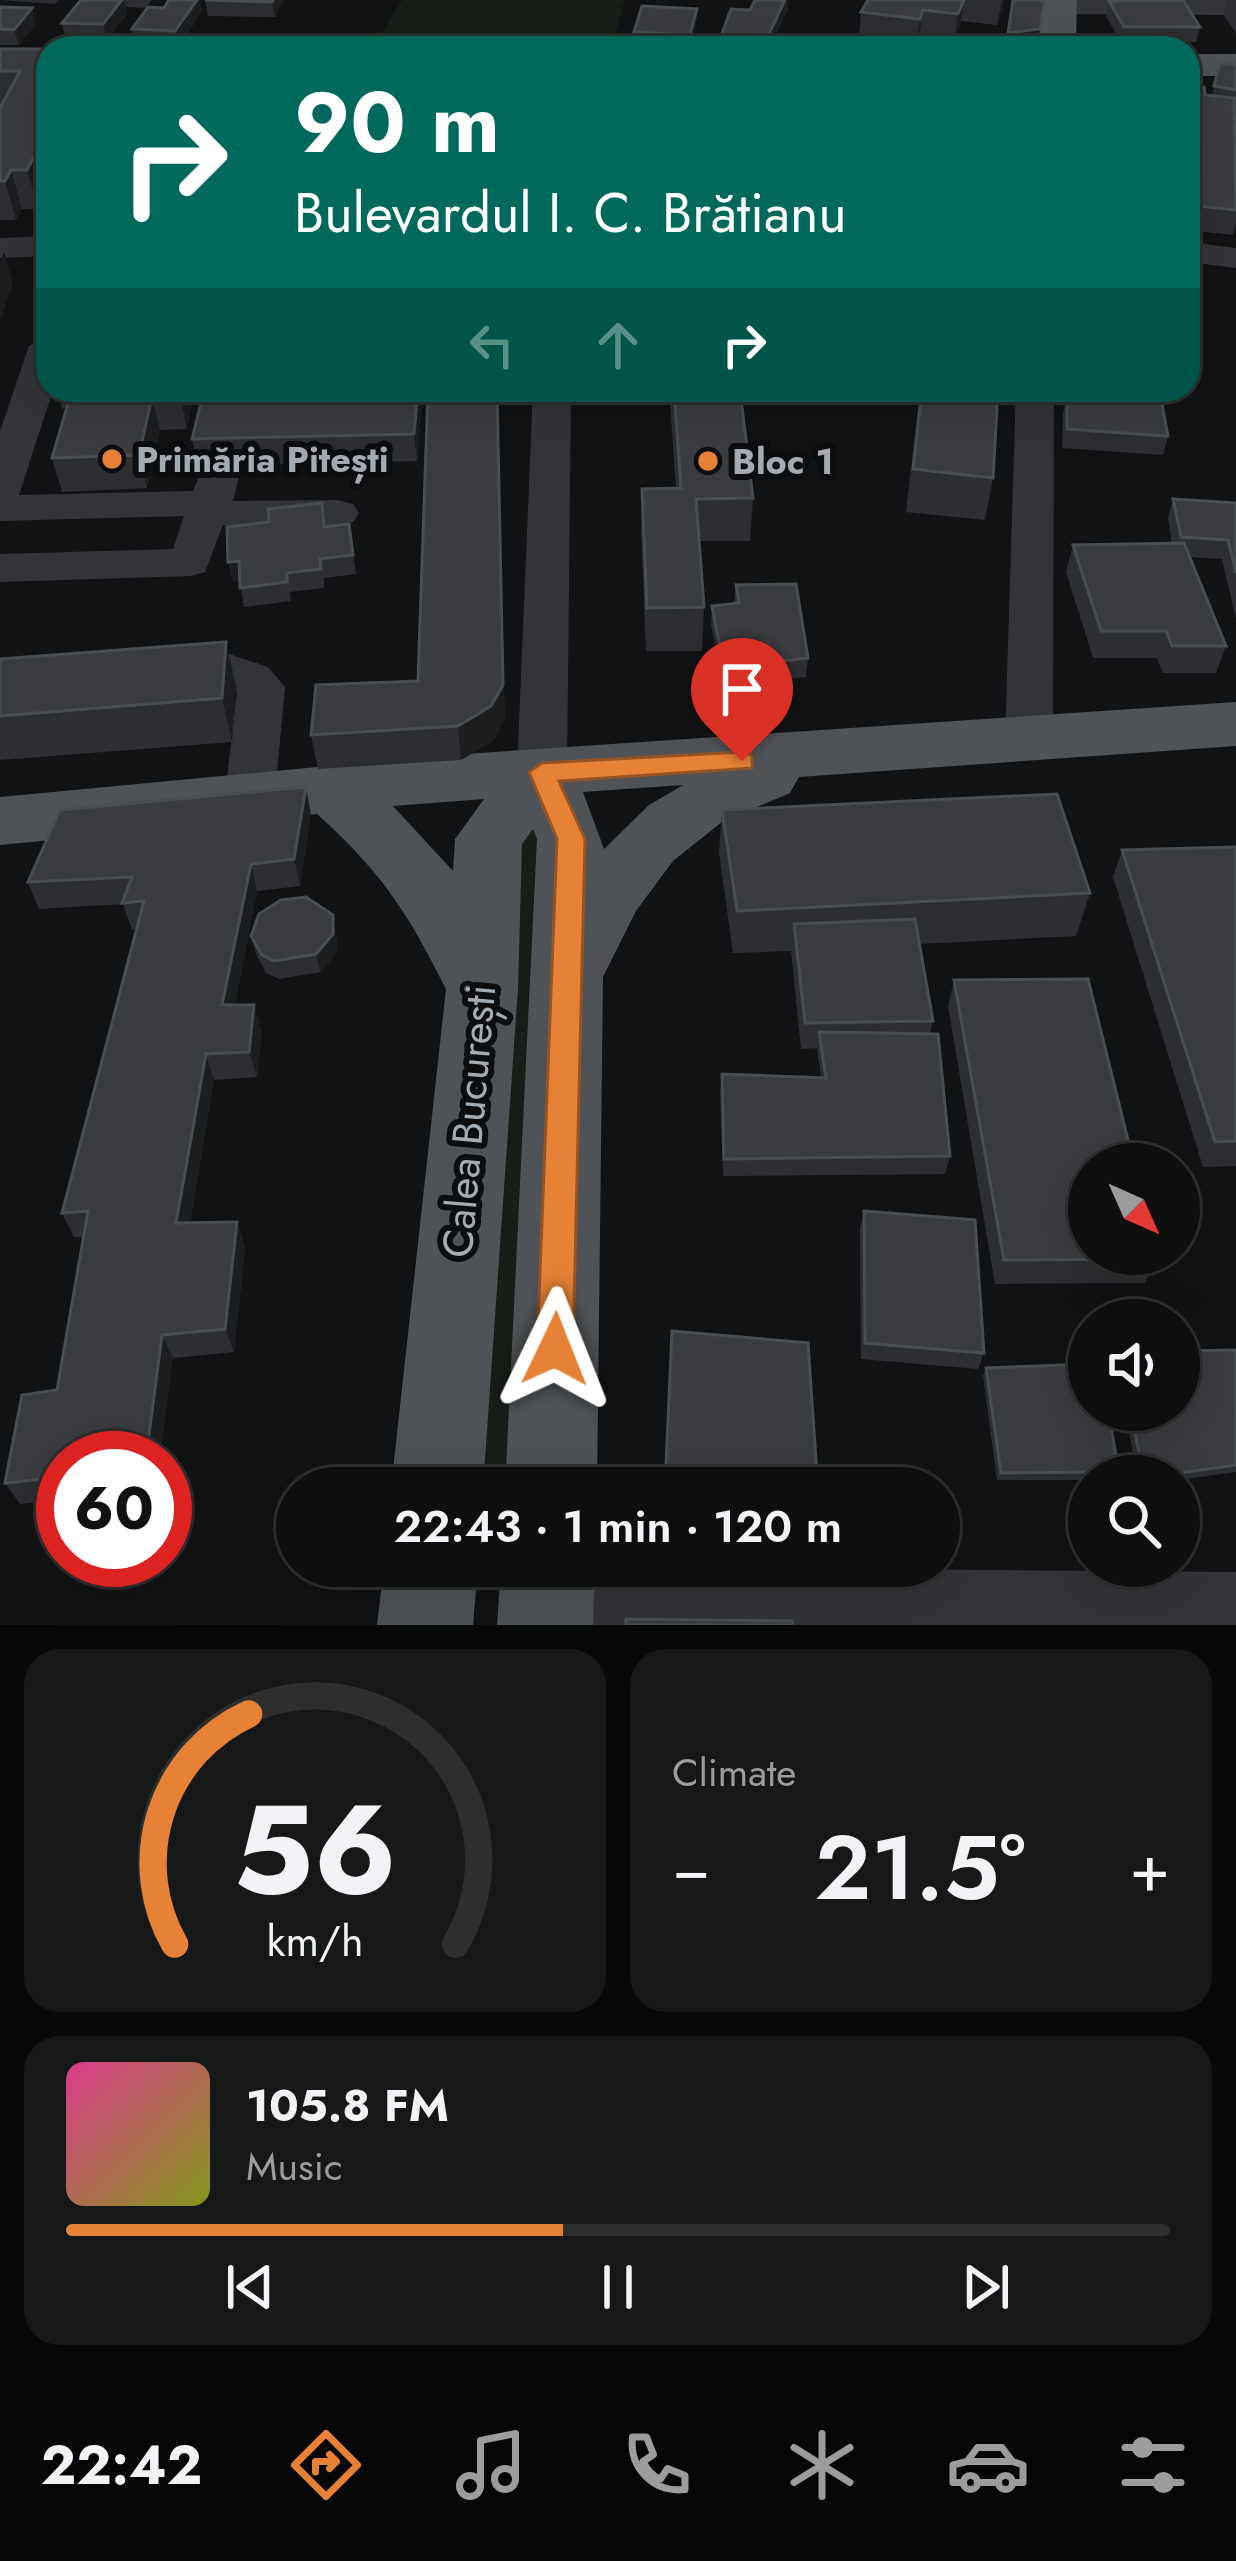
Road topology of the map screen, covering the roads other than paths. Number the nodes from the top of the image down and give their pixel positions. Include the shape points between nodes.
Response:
1 (1059, 4) edge
2 (1236, 7) edge
3 (1058, 36) edge
4 (1200, 65) edge
5 (1236, 65) edge
6 (1200, 254) edge
7 (1236, 258) edge
8 (36, 382) edge
9 (551, 402) edge
10 (1035, 402) edge
11 (214, 484) junction
12 (2, 485) edge
13 (338, 513) dead end
14 (0, 568) edge
15 (116, 679) edge
16 (1236, 724) edge
17 (1029, 741) junction
18 (837, 756) junction
19 (542, 772) junction
20 (329, 788) junction
21 (250, 794) junction
22 (0, 821) edge
23 (568, 978) junction
24 (482, 989) junction
25 (439, 1467) edge
26 (551, 1467) edge
27 (428, 1587) edge
28 (547, 1595) edge
29 (1236, 1610) edge
30 (425, 1625) edge

1 - 2 street
1 - 3 main road
4 - 5 main road
6 - 7 street
8 - 12 street
9 - 19 street, Calea București
10 - 17 street
11 - 12 street
11 - 13 street via 216,512
11 - 14 street via 190,562
15 - 21 street via 248,674 261,687
16 - 17 main road
17 - 18 main road
18 - 19 main road
18 - 23 main road via 737,786 680,814 609,888
19 - 20 main road
19 - 23 main road, Calea București via 571,839
19 - 24 main road, Calea București via 489,839
20 - 21 main road
20 - 24 main road via 419,870 458,929
21 - 22 main road
23 - 26 main road, Calea București
24 - 25 main road, Calea București
27 - 30 main road
28 - 29 street

